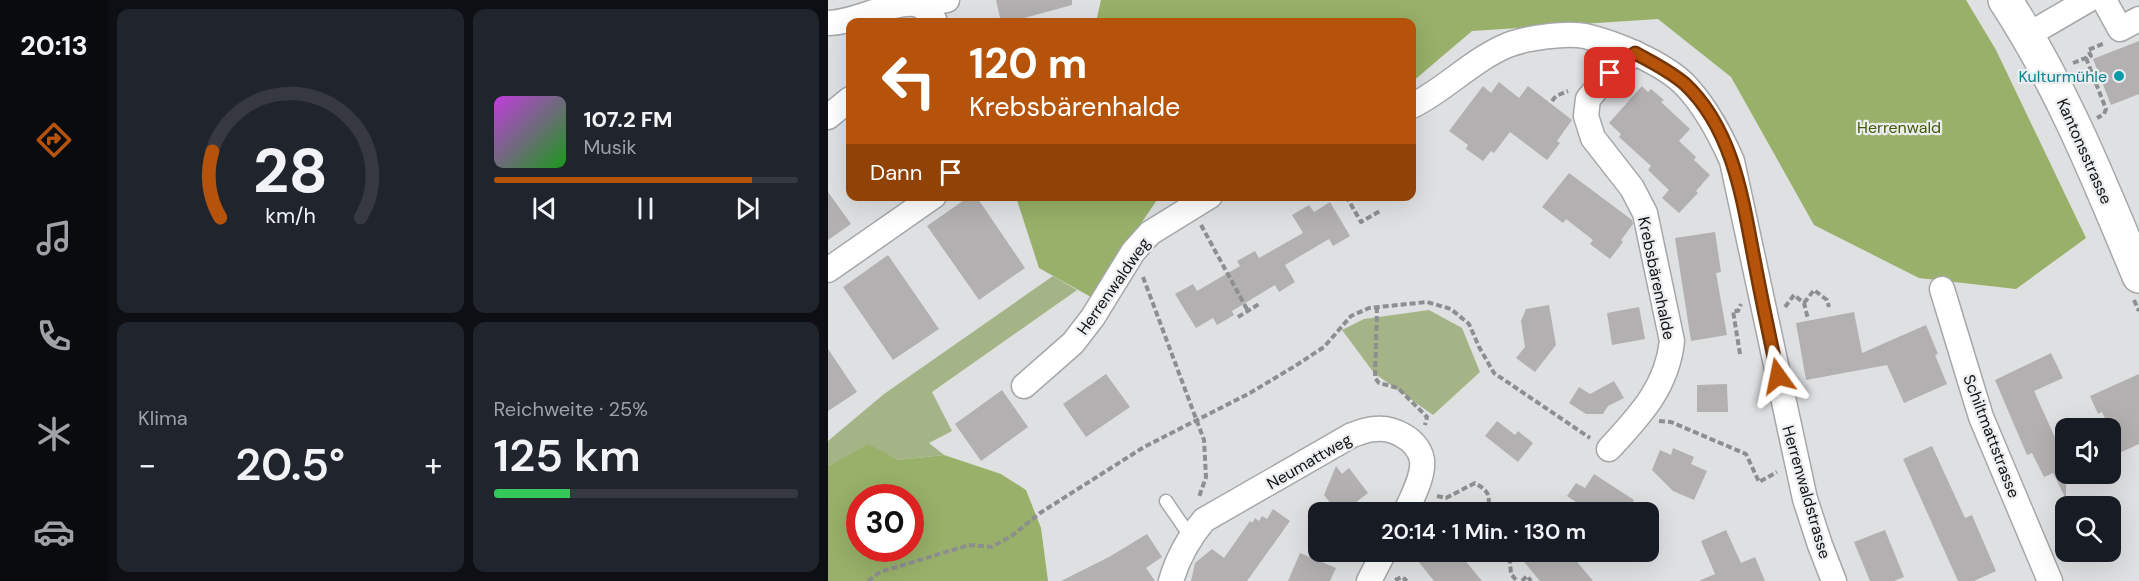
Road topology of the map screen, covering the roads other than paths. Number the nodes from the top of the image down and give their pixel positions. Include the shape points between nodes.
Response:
1 (947, 0) edge
2 (2005, 0) edge
3 (2088, 0) edge
4 (2104, 0) edge
5 (915, 4) junction
6 (857, 18) edge
7 (932, 18) edge
8 (846, 21) edge
9 (828, 23) edge
10 (2130, 24) edge
11 (2028, 35) junction
12 (1635, 53) junction
13 (846, 102) edge
14 (1416, 103) edge
15 (828, 117) edge
16 (927, 201) edge
17 (1201, 202) edge
18 (828, 270) edge
19 (2139, 276) edge
20 (1942, 289) dead end
21 (1024, 386) dead end
22 (1609, 449) dead end
23 (1166, 501) dead end
24 (1409, 502) edge
25 (1190, 537) junction
26 (1379, 562) edge
27 (1171, 581) edge
28 (1369, 581) edge
29 (1834, 581) edge
30 (2050, 581) edge

1 - 5 street
2 - 11 main road, Kantonsstrasse
3 - 11 street
4 - 10 street
5 - 6 street
5 - 7 street via 926,9
8 - 9 street
11 - 19 main road, Kantonsstrasse via 2072,120
12 - 14 street via 1584,35 1536,37 1475,62
12 - 22 street, Krebsbärenhalde via 1610,73 1588,99 1586,116 1593,138 1632,188 1645,213 1671,341 1670,360 1651,401
12 - 29 street, Herrenwaldstrasse via 1685,85 1720,133 1732,161 1805,499
13 - 15 street
16 - 18 street
17 - 21 street, Herrenwaldweg via 1150,233 1133,252 1073,343
20 - 30 street, Schiltmattstrasse via 1981,417
23 - 25 lane
24 - 25 street, Neumattweg via 1422,460 1417,449 1404,435 1375,429 1352,435 1204,520
25 - 27 street, Neumattweg
26 - 28 street

